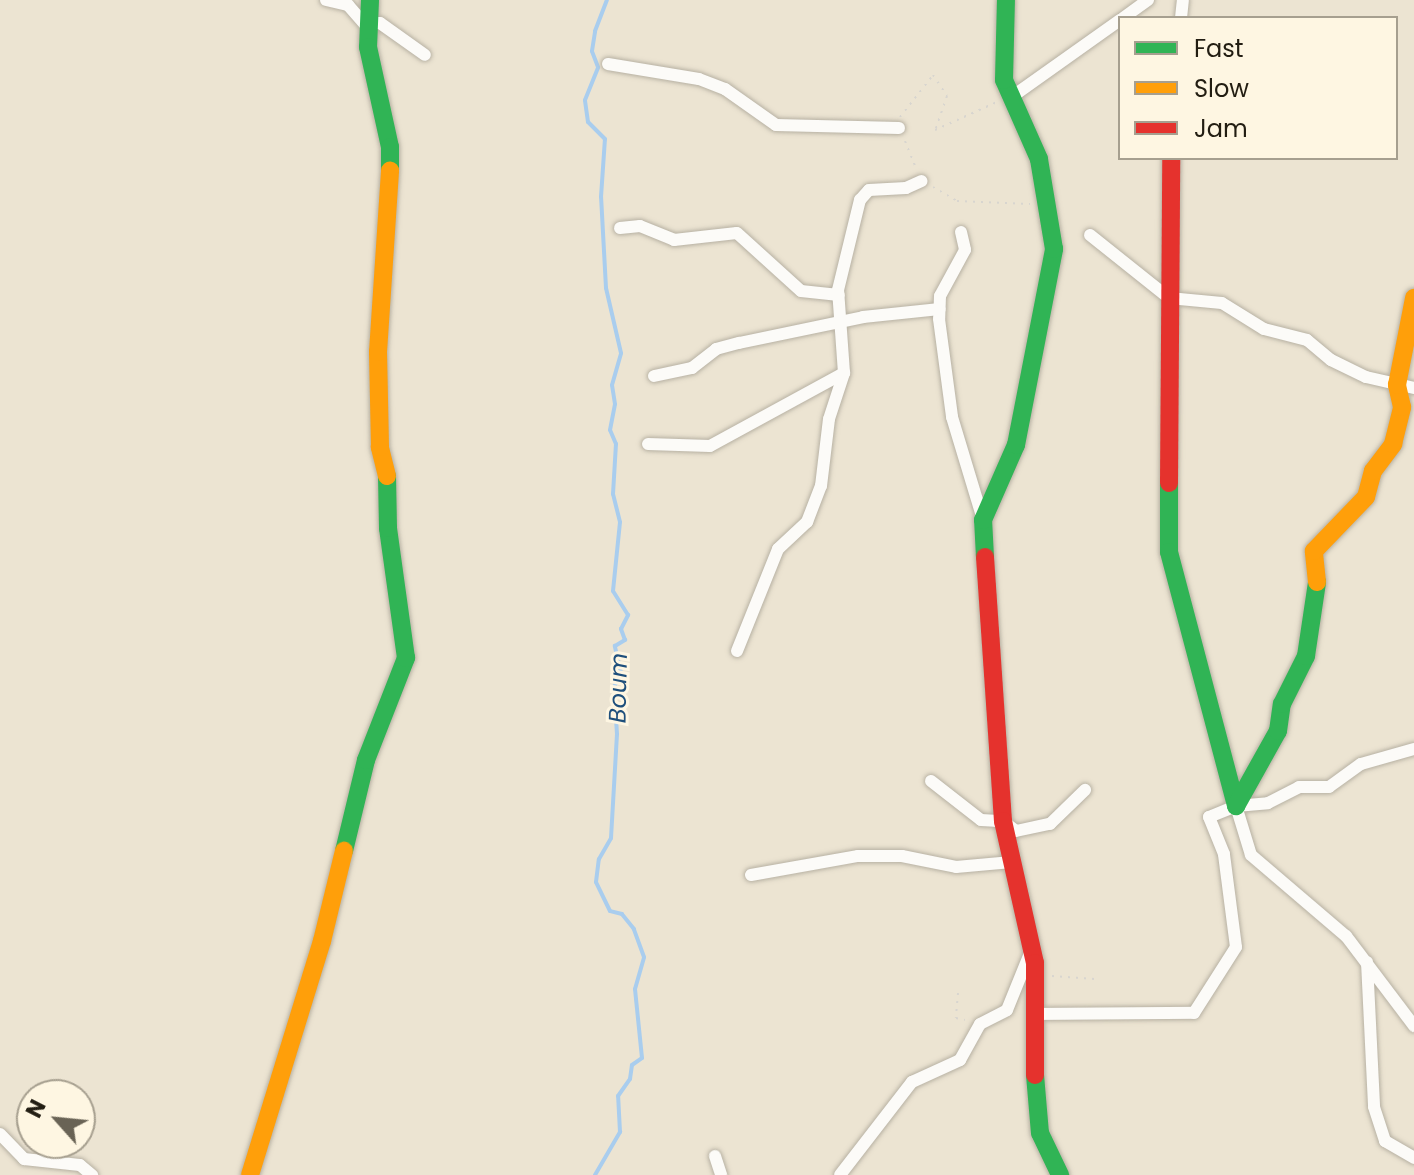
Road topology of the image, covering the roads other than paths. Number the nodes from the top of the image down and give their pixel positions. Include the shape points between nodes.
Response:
1 (326, 0) edge
2 (370, 0) edge
3 (1006, 0) edge
4 (1148, 0) edge
5 (1125, 16) edge
6 (1118, 21) edge
7 (371, 27) junction
8 (425, 55) dead end
9 (608, 64) dead end
10 (1013, 96) junction
11 (899, 128) road end
12 (1171, 160) edge
13 (922, 181) road end
14 (620, 228) dead end
15 (961, 232) dead end
16 (1090, 235) dead end
17 (839, 295) junction
18 (1169, 298) junction
19 (1414, 298) edge
20 (940, 309) junction
21 (842, 325) junction
22 (844, 373) junction
23 (654, 376) dead end
24 (1406, 387) edge
25 (648, 444) dead end
26 (983, 520) junction
27 (737, 651) dead end
28 (1414, 749) edge
29 (931, 781) dead end
30 (1085, 790) dead end
31 (1236, 806) junction
32 (1003, 821) junction
33 (1012, 862) junction
34 (751, 875) dead end
35 (1033, 956) junction
36 (1367, 962) junction
37 (1036, 1014) junction
38 (1414, 1026) edge
39 (0, 1134) edge
40 (715, 1156) dead end
41 (1414, 1158) edge
42 (92, 1175) edge
43 (250, 1175) edge
44 (721, 1175) edge
45 (840, 1175) edge
46 (1060, 1175) edge

1 - 7 street via 348,5
2 - 7 street
3 - 10 street via 1004,80
4 - 5 street
6 - 10 street
7 - 8 street via 380,23
7 - 43 street via 368,47 390,147 378,352 380,447 390,486 388,528 406,658 366,760 322,941
9 - 11 street via 699,79 725,89 776,125
10 - 26 street via 1039,159 1054,249 1016,445
12 - 18 street
13 - 17 street via 906,188 869,190 860,200
14 - 17 street via 640,226 674,240 737,233 767,255 771,267 792,285 815,295
15 - 20 street via 965,250 940,296
16 - 18 street
17 - 21 street
18 - 24 street via 1222,303 1264,329 1307,340 1331,360 1366,377
18 - 31 street via 1169,552
19 - 24 street
20 - 21 street via 863,317
20 - 26 street via 952,417
21 - 22 street
21 - 23 street via 716,349 692,368
22 - 25 street via 710,446
22 - 27 street via 829,419 821,486 807,522 778,549
24 - 31 street via 1393,444 1373,471 1366,497 1314,551 1318,597 1306,656 1282,704 1278,731
26 - 32 street
28 - 31 street via 1361,764 1329,787 1299,787 1268,803
29 - 32 street via 981,820
30 - 32 street via 1050,824 1016,831
31 - 36 street via 1251,855 1346,936
31 - 37 street via 1209,817 1224,854 1236,947 1194,1013
32 - 33 street
33 - 34 street via 956,867 902,856 858,856
33 - 35 street
35 - 37 street
35 - 45 street via 1007,1010 980,1024 960,1060 912,1082
36 - 38 street
36 - 41 street via 1374,1107 1385,1141
37 - 46 street via 1035,1105 1040,1133
39 - 42 street via 24,1159 80,1165
40 - 44 street

